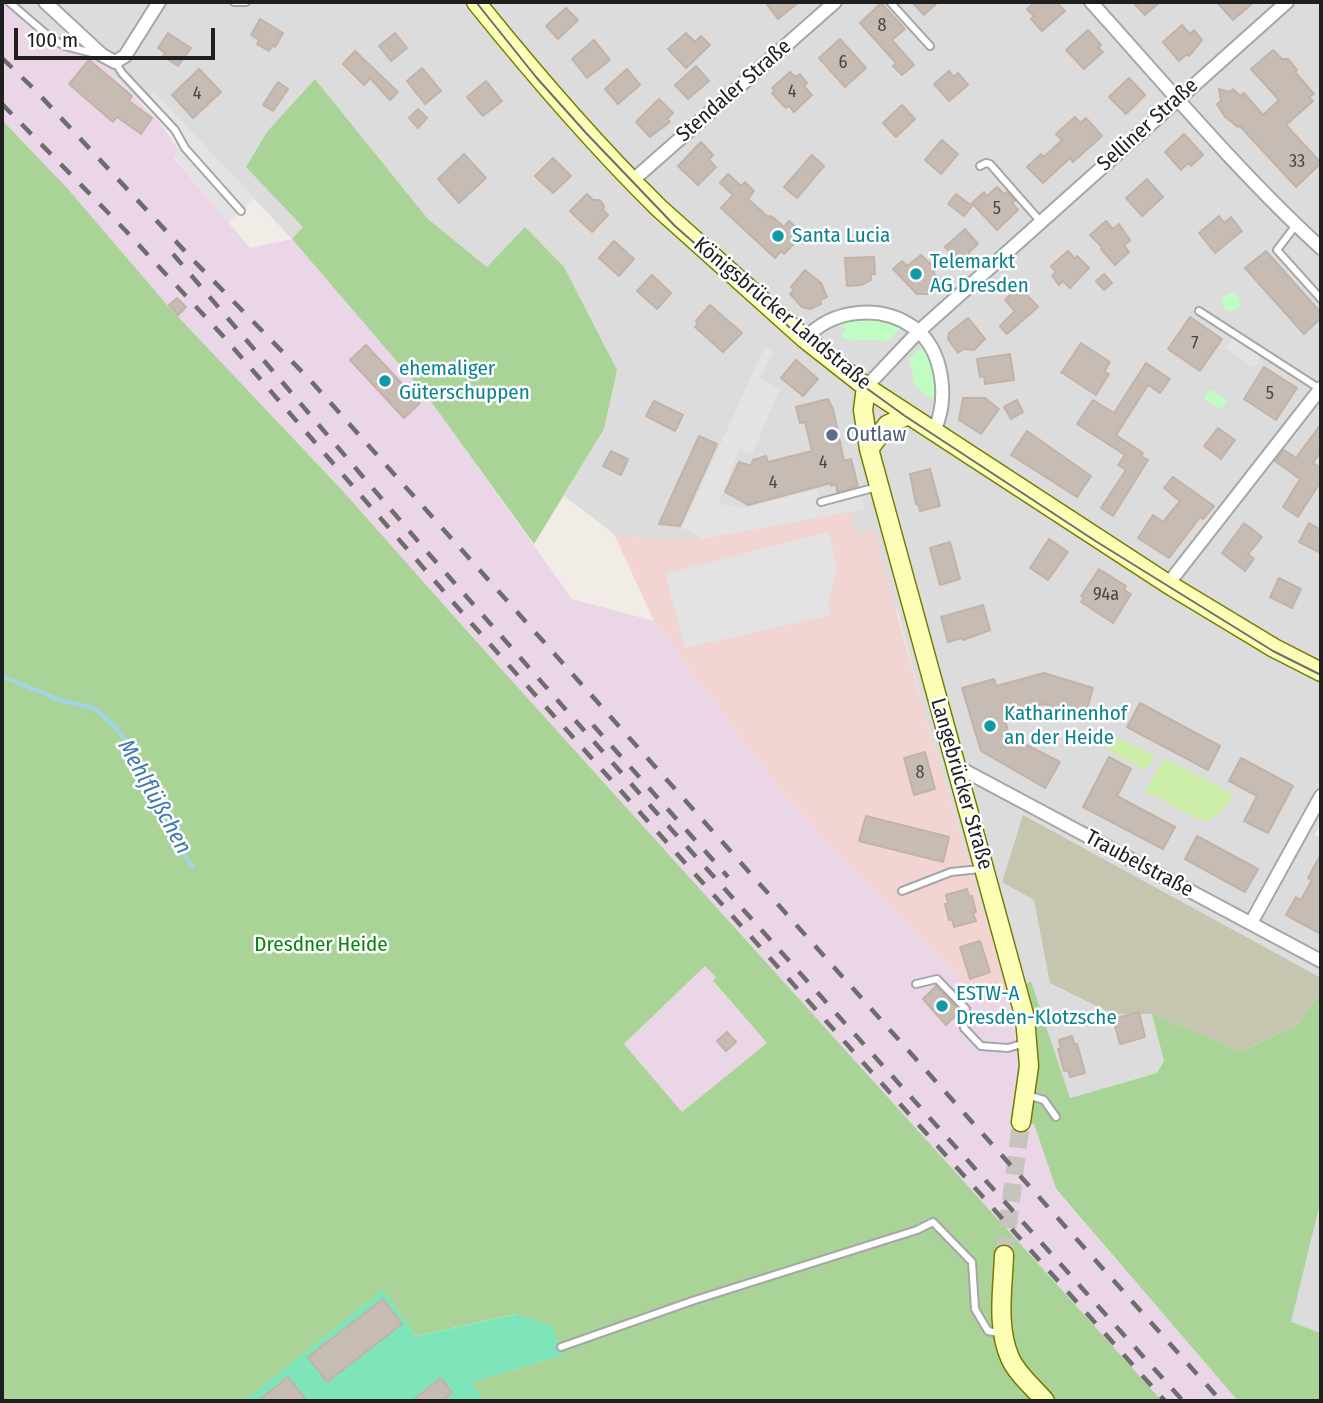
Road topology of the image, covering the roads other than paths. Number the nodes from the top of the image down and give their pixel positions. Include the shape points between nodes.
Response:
1 (9, 2) edge
2 (44, 2) edge
3 (159, 2) edge
4 (234, 2) edge
5 (246, 2) edge
6 (476, 2) edge
7 (835, 2) edge
8 (890, 2) edge
9 (1091, 2) edge
10 (1287, 2) edge
11 (930, 46) dead end
12 (102, 55) junction
13 (115, 62) junction
14 (1178, 99) junction
15 (980, 166) dead end
16 (632, 181) junction
17 (241, 211) dead end
18 (1041, 222) junction
19 (1296, 225) junction
20 (1321, 248) edge
21 (1321, 299) edge
22 (1199, 311) dead end
23 (915, 335) junction
24 (805, 339) junction
25 (866, 387) junction
26 (1321, 388) edge
27 (908, 415) junction
28 (934, 431) junction
29 (869, 449) junction
30 (879, 487) junction
31 (821, 502) dead end
32 (1168, 584) junction
33 (1321, 672) edge
34 (956, 766) junction
35 (1321, 796) edge
36 (985, 869) junction
37 (902, 891) dead end
38 (1251, 923) junction
39 (1321, 961) edge
40 (916, 984) dead end
41 (1028, 1046) junction
42 (1026, 1094) junction
43 (1056, 1117) dead end
44 (1021, 1122) tunnel mouth
45 (1004, 1255) tunnel mouth
46 (1004, 1334) junction
47 (561, 1347) dead end
48 (1045, 1401) edge

1 - 12 lane via 52,39
2 - 12 street
3 - 13 street via 125,56
4 - 5 lane
6 - 16 main road, Königsbrücker Landstraße via 536,77
7 - 16 street, Stendaler Straße
8 - 11 lane
9 - 14 street
10 - 14 street, Selliner Straße
12 - 13 street
13 - 17 lane
14 - 18 street, Selliner Straße
14 - 19 street
15 - 18 lane via 990,164
16 - 24 main road, Königsbrücker Landstraße
18 - 23 street, Selliner Straße
19 - 20 street
19 - 21 lane via 1277,250
22 - 26 lane
23 - 24 street via 893,318 853,313 828,320
23 - 25 street
23 - 28 street via 932,350 941,377
24 - 25 main road, Königsbrücker Landstraße
25 - 27 main road, Königsbrücker Landstraße
25 - 29 main road, Langebrücker Straße via 863,410
26 - 32 street
27 - 28 main road, Königsbrücker Landstraße
27 - 29 main road via 887,425
28 - 32 main road, Königsbrücker Landstraße
29 - 30 main road, Langebrücker Straße
30 - 31 lane
30 - 34 main road, Langebrücker Straße
32 - 33 main road, Königsbrücker Landstraße
34 - 36 main road, Langebrücker Straße
34 - 38 street, Traubelstraße
35 - 38 street
36 - 37 lane via 951,872
36 - 41 main road, Langebrücker Straße via 1015,976
38 - 39 street, Traubelstraße
40 - 41 lane via 937,979 966,1009 964,1028 981,1046
41 - 42 main road, Langebrücker Straße
42 - 43 lane via 1044,1100
42 - 44 main road, Langebrücker Straße
45 - 46 main road via 1000,1295
46 - 47 lane via 988,1331 981,1322 975,1309 972,1262 933,1222
46 - 48 main road via 1010,1359

